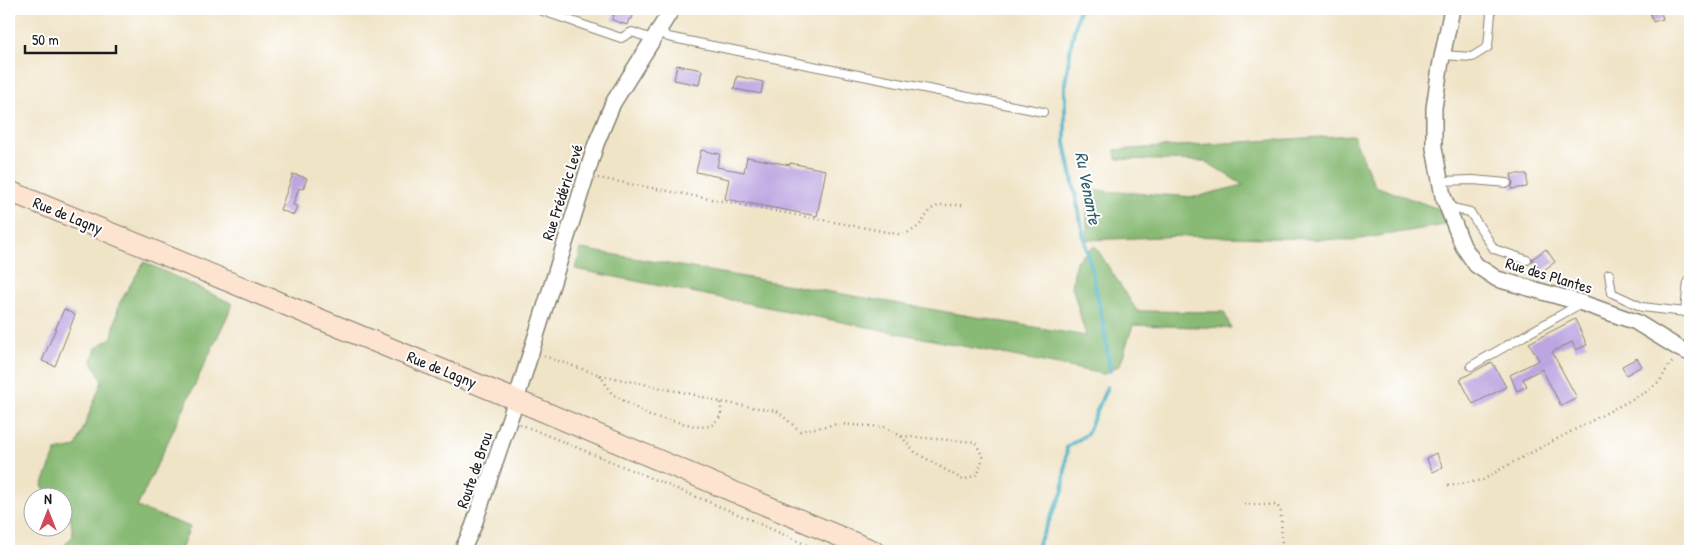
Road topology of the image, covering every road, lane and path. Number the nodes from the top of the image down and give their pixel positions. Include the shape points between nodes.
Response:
1 (537, 9) edge
2 (672, 9) edge
3 (1452, 9) edge
4 (1491, 13) dead end
5 (656, 34) junction
6 (1442, 55) junction
7 (1043, 112) dead end
8 (585, 176) junction
9 (1440, 181) junction
10 (1507, 183) dead end
11 (9, 191) edge
12 (962, 205) dead end
13 (1448, 207) junction
14 (1527, 260) dead end
15 (1610, 274) dead end
16 (1688, 281) dead end
17 (1582, 303) junction
18 (1642, 307) junction
19 (1636, 322) junction
20 (531, 351) junction
21 (1685, 351) edge
22 (1471, 366) dead end
23 (600, 375) junction
24 (516, 400) junction
25 (721, 402) junction
26 (509, 420) junction
27 (901, 436) junction
28 (1448, 486) dead end
29 (1244, 504) dead end
30 (1690, 548) edge
31 (462, 551) edge
32 (820, 551) edge
33 (874, 551) edge
34 (1282, 551) edge
35 (1686, 551) edge

1 - 5 lane via 621,38 632,32
2 - 5 street, Rue Frédéric Levé
3 - 6 street, Rue des Plantes
4 - 6 lane via 1488,46 1472,57
5 - 7 lane
5 - 8 street, Rue Frédéric Levé via 614,102
6 - 9 street, Rue des Plantes via 1434,108 1434,148
8 - 12 path via 898,234 919,226 931,209 940,205
8 - 20 street, Rue Frédéric Levé
9 - 10 lane
9 - 13 street, Rue des Plantes
11 - 24 main road, Rue de Lagny
13 - 14 lane via 1470,212 1494,248
13 - 17 street, Rue des Plantes via 1463,246 1476,264 1497,279
15 - 18 lane via 1612,293
16 - 18 lane via 1686,312
17 - 19 street, Rue des Plantes
17 - 22 lane
18 - 19 lane
19 - 21 street, Rue des Plantes
20 - 23 path
20 - 24 street, Rue Frédéric Levé
21 - 28 path via 1669,365 1660,381 1646,392 1483,480
23 - 25 path
23 - 25 path via 612,394 650,416 700,427 711,426 722,416
24 - 26 street, Route de Brou
24 - 33 main road, Rue de Lagny
25 - 27 path via 777,411 800,431 838,424 884,427
26 - 31 street, Route de Brou
26 - 32 path
27 - 27 path via 975,442 984,457 978,474 963,480 915,452
29 - 34 path via 1277,504 1281,512
30 - 35 path

